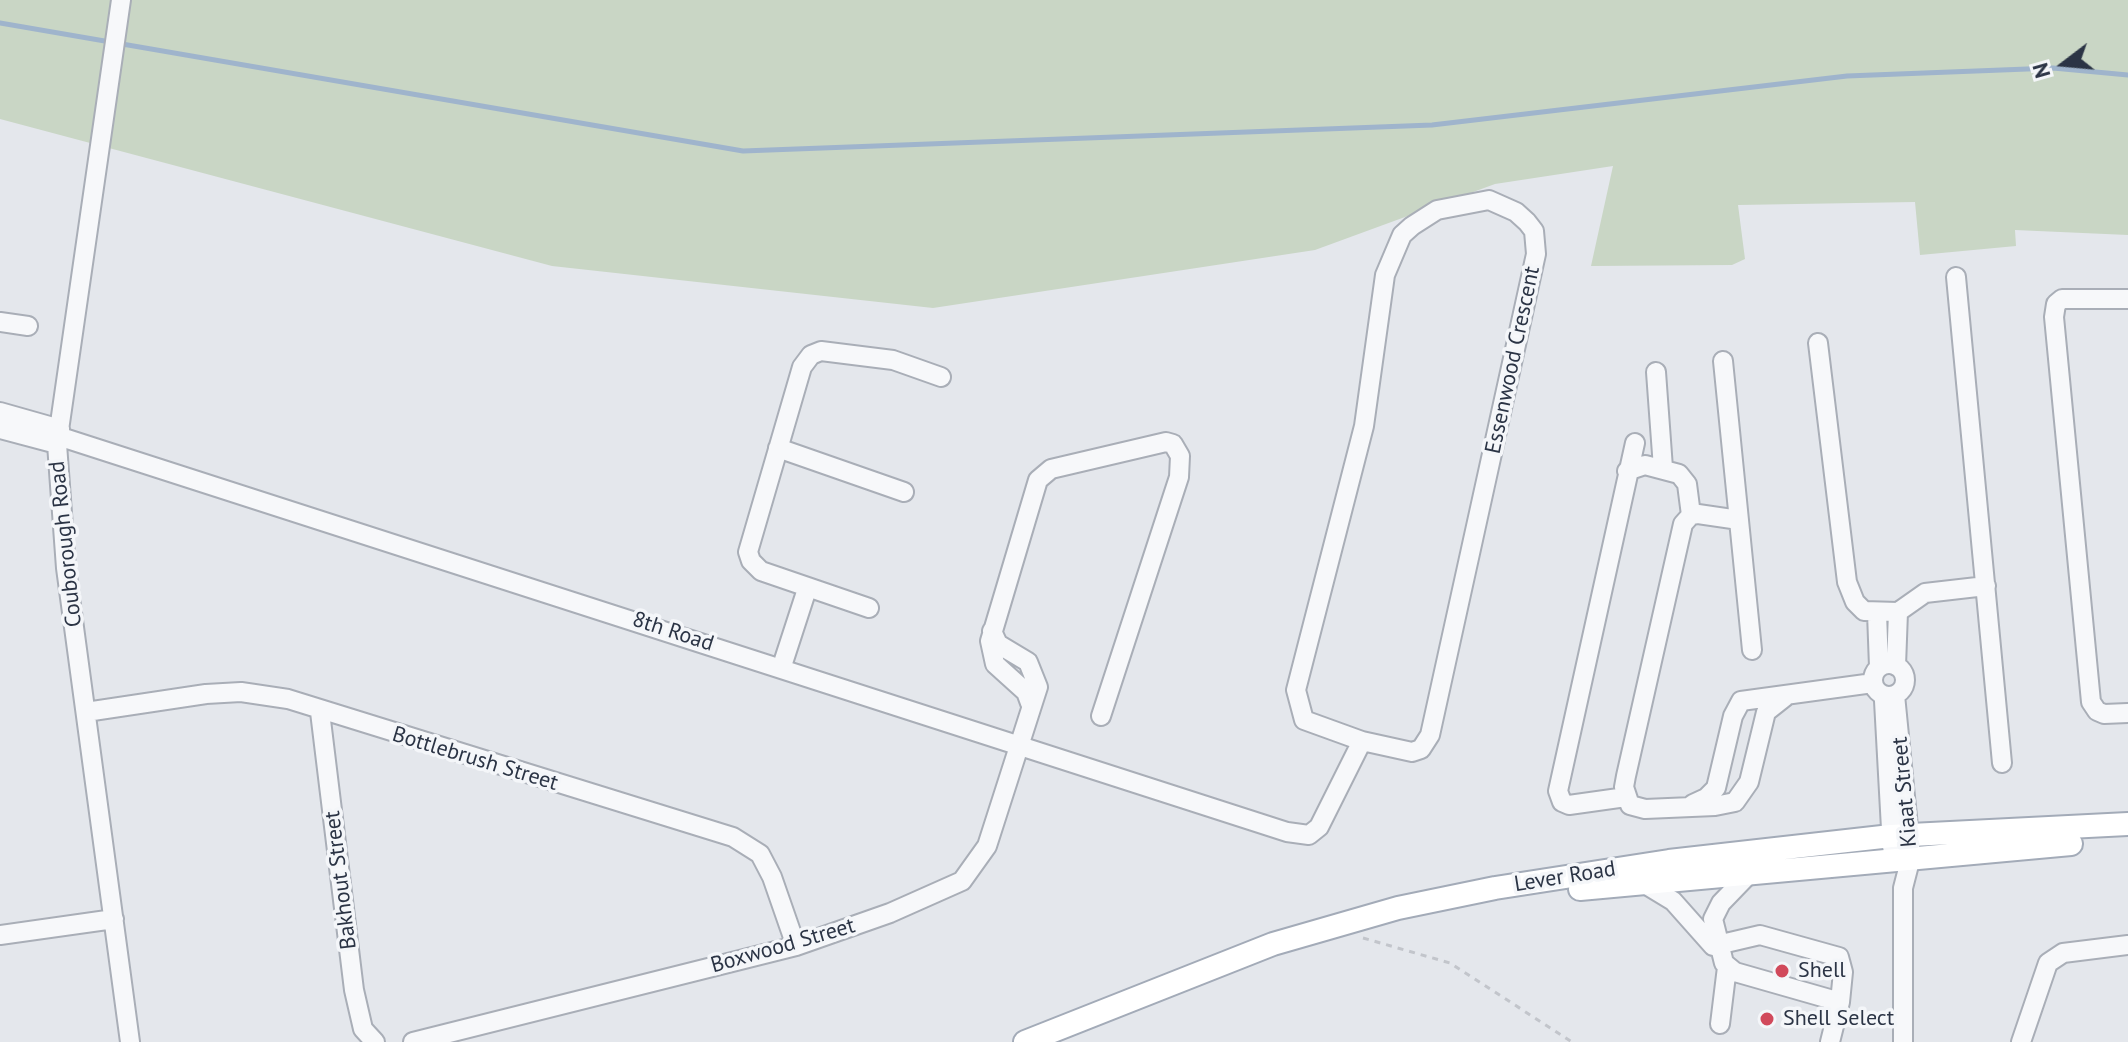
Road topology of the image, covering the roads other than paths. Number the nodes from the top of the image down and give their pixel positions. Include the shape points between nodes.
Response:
1 (121, 0) edge
2 (1956, 277) dead end
3 (2128, 299) edge
4 (0, 322) edge
5 (28, 326) dead end
6 (1818, 343) dead end
7 (1723, 361) dead end
8 (1656, 372) dead end
9 (941, 377) dead end
10 (0, 412) edge
11 (0, 429) edge
12 (58, 437) junction
13 (1635, 443) dead end
14 (778, 448) junction
15 (1663, 468) junction
16 (1627, 471) junction
17 (904, 492) dead end
18 (1691, 515) junction
19 (1739, 520) junction
20 (1986, 586) junction
21 (807, 589) junction
22 (869, 608) dead end
23 (1898, 612) junction
24 (1877, 613) junction
25 (1752, 650) dead end
26 (782, 666) junction
27 (1886, 681) junction
28 (1785, 697) junction
29 (86, 712) junction
30 (320, 712) junction
31 (2128, 713) edge
32 (1101, 716) dead end
33 (1362, 741) junction
34 (1019, 746) junction
35 (2002, 763) dead end
36 (1626, 797) junction
37 (1688, 806) junction
38 (2128, 824) edge
39 (2128, 838) edge
40 (1901, 846) junction
41 (1749, 874) junction
42 (1645, 884) junction
43 (113, 913) junction
44 (0, 924) edge
45 (0, 935) edge
46 (2128, 945) edge
47 (796, 946) junction
48 (1719, 948) junction
49 (1727, 967) junction
50 (1840, 1002) junction
51 (1720, 1024) dead end
52 (130, 1042) edge
53 (375, 1042) edge
54 (413, 1042) edge
55 (1025, 1042) edge
56 (1051, 1042) edge
57 (1830, 1042) edge
58 (1903, 1042) edge
59 (2021, 1042) edge

1 - 12 street, Couborough Road
2 - 20 street
3 - 31 street via 2062,299 2054,317 2091,702 2104,714
4 - 5 street
6 - 24 street via 1847,582 1860,607
7 - 19 street
8 - 15 street
9 - 14 street via 893,360 815,352 802,367
10 - 12 street
11 - 12 street
12 - 26 street, 8th Road
12 - 29 street, Couborough Road via 66,568
13 - 16 street
14 - 17 street
14 - 21 street via 748,552 756,568
15 - 16 street via 1638,465
15 - 18 street via 1683,479
16 - 36 street via 1558,791 1569,805
18 - 19 street
18 - 36 street via 1680,533
19 - 25 street
20 - 23 street via 1925,593
20 - 35 street
21 - 22 street
21 - 26 street
23 - 24 street
23 - 27 street
24 - 27 street
26 - 34 street, 8th Road
27 - 28 street
27 - 40 street, Kiaat Street
28 - 37 street via 1766,712 1743,792 1727,805
28 - 37 street via 1741,701 1716,788
29 - 30 street, Bottlebrush Street via 241,692 288,699
29 - 43 street, Couborough Road
30 - 47 street, Bottlebrush Street via 746,844 760,854 772,877
30 - 53 street, Bakhout Street via 354,990 363,1029
32 - 34 street, Boxwood Street via 1179,477 1182,462 1173,444 1051,469 1034,491 992,631 998,644 1032,667 1038,687
33 - 33 street, Essenwood Crescent via 1412,752 1430,735 1536,254 1534,231 1527,222 1489,200 1437,210 1412,226 1402,235 1385,275 1364,426 1296,690 1304,720
33 - 34 street, 8th Road via 1316,832 1303,836
34 - 47 street, Boxwood Street via 987,846 967,877 890,913
36 - 37 street via 1630,805 1645,809
38 - 40 main road, Lever Road
39 - 40 main road, Lever Road
40 - 41 main road, Lever Road
40 - 55 main road, Lever Road via 1669,861 1398,908 1273,944
40 - 58 street, Kiaat Street
41 - 42 main road, Lever Road
41 - 48 street via 1716,911 1713,928
42 - 48 street via 1673,901 1703,938
42 - 56 main road, Lever Road via 1498,897 1336,931
43 - 44 street
43 - 45 street
43 - 52 street, Couborough Road
46 - 59 street via 2053,958 2040,977
47 - 54 street, Boxwood Street
48 - 49 street
48 - 50 street via 1760,935 1834,954 1843,967
49 - 50 street
49 - 51 street
50 - 57 street

